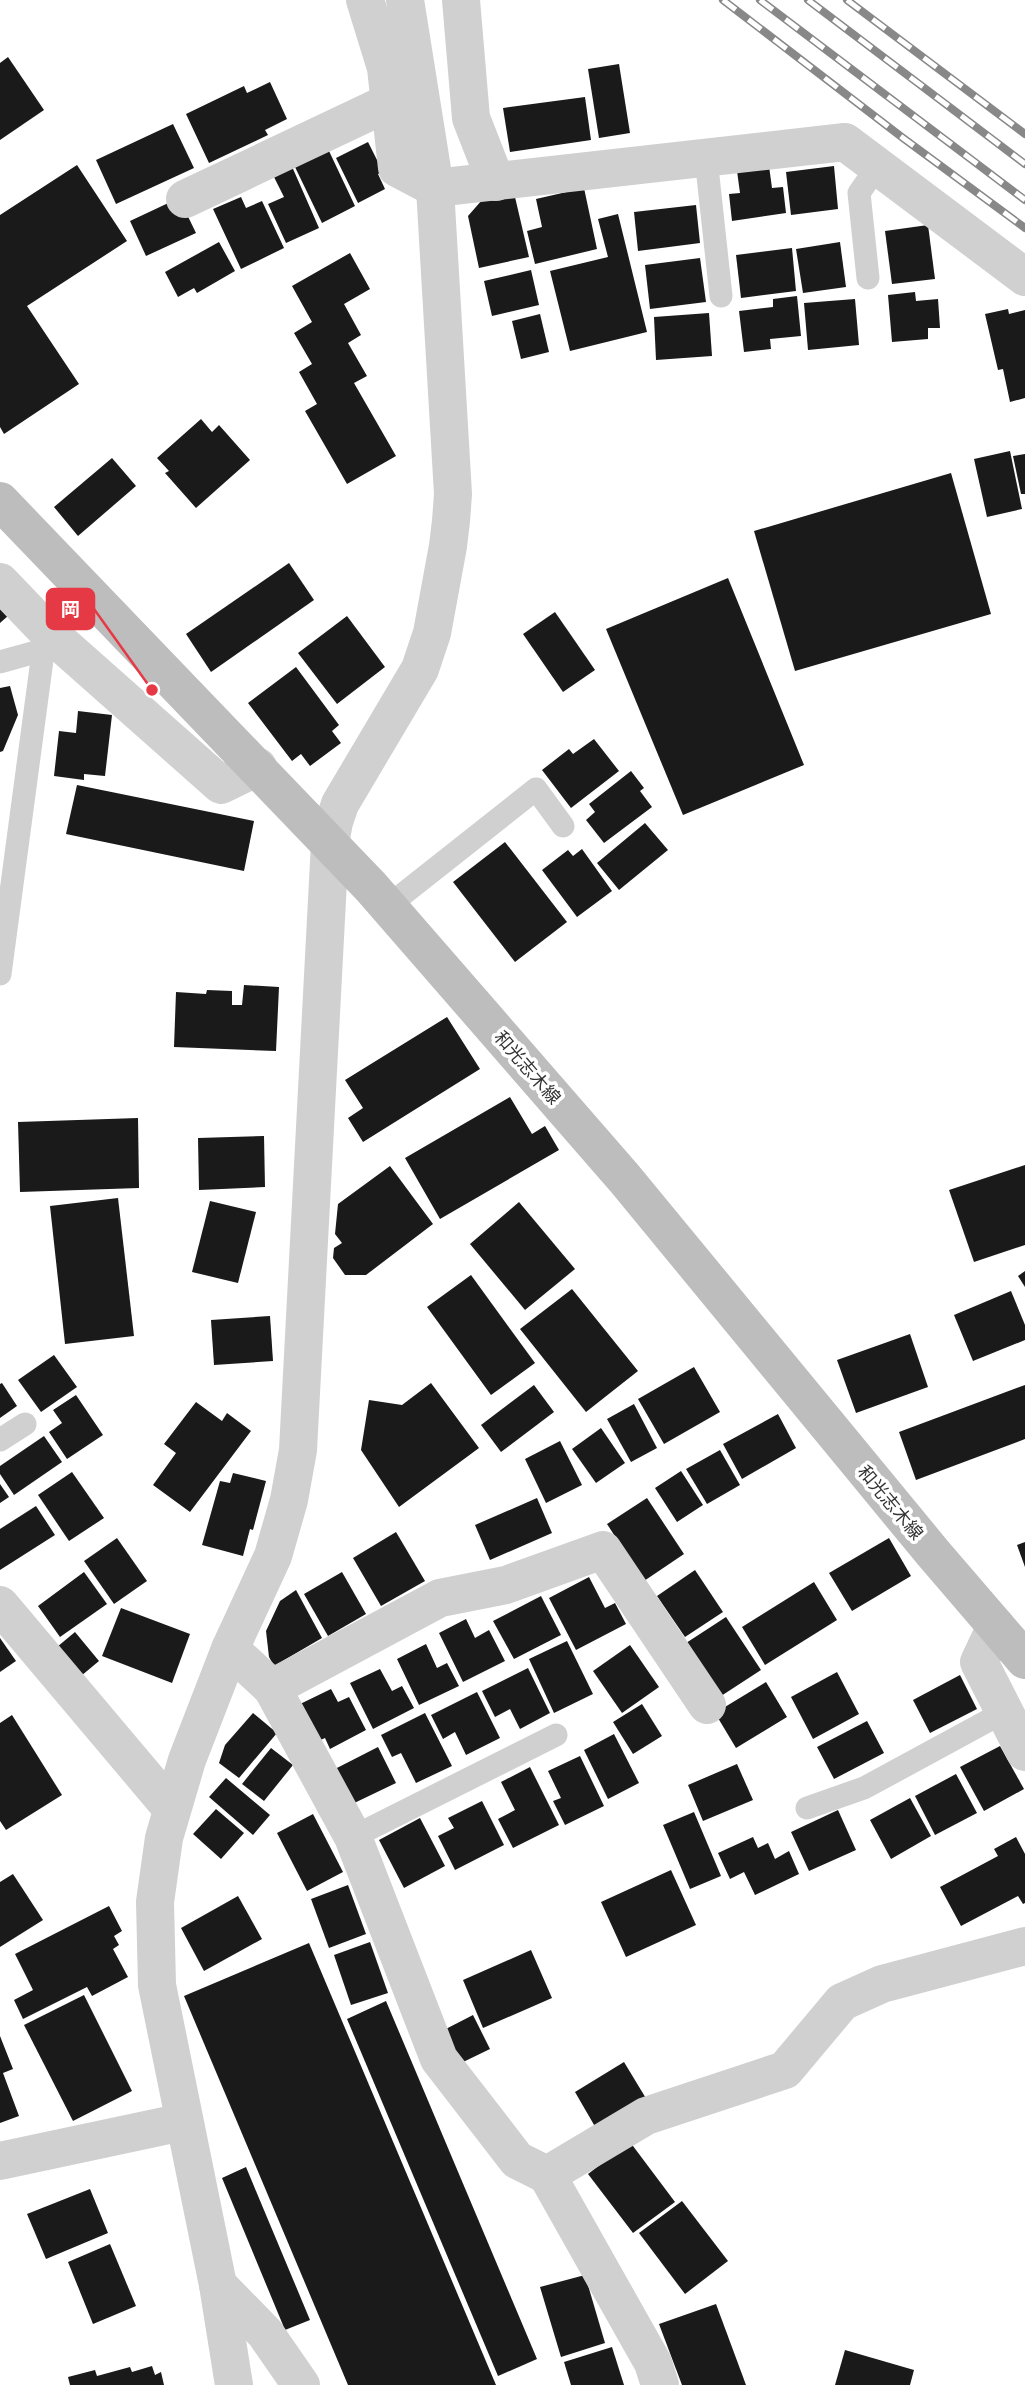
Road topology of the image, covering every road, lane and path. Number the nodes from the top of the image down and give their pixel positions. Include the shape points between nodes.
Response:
1 (365, 0) edge
2 (405, 0) edge
3 (461, 0) edge
4 (390, 102) junction
5 (706, 158) junction
6 (877, 167) junction
7 (496, 182) junction
8 (435, 188) junction
9 (186, 199) dead end
10 (868, 278) dead end
11 (1025, 278) edge
12 (721, 296) dead end
13 (0, 501) edge
14 (0, 582) edge
15 (44, 640) junction
16 (0, 662) edge
17 (258, 767) junction
18 (563, 826) dead end
19 (331, 843) junction
20 (388, 906) junction
21 (0, 974) edge
22 (24, 1424) dead end
23 (0, 1440) edge
24 (0, 1605) edge
25 (996, 1626) junction
26 (230, 1650) junction
27 (1025, 1660) edge
28 (272, 1688) junction
29 (707, 1704) dead end
30 (1004, 1712) junction
31 (556, 1735) dead end
32 (1025, 1752) edge
33 (807, 1808) dead end
34 (172, 1809) junction
35 (353, 1837) junction
36 (1025, 1946) edge
37 (183, 2122) junction
38 (0, 2161) edge
39 (547, 2175) junction
40 (218, 2285) junction
41 (234, 2385) edge
42 (302, 2385) edge
43 (660, 2385) edge

1 - 4 street via 386,68
2 - 8 street
3 - 7 street via 471,118
4 - 8 street via 397,168
4 - 9 street
5 - 6 street via 845,142
5 - 7 street
5 - 12 lane
6 - 10 lane via 859,193
6 - 11 street
7 - 8 street
8 - 19 street via 453,494 448,546 432,633 420,669 340,804
13 - 17 main road, 和光志木線
14 - 15 street
15 - 16 lane
15 - 17 street via 221,785
15 - 21 lane
17 - 19 main road, 和光志木線
18 - 20 lane via 536,789
19 - 20 main road, 和光志木線
19 - 26 street via 298,1450 273,1556
20 - 25 main road, 和光志木線 via 625,1179
22 - 23 lane
24 - 34 street
25 - 27 main road, 和光志木線
25 - 30 street via 979,1662
26 - 28 street
26 - 34 street
28 - 29 street via 440,1598 506,1585 603,1550
28 - 35 street
30 - 32 street
30 - 33 lane via 864,1787
31 - 35 lane
34 - 37 street via 155,1902 157,1986
35 - 39 street via 439,2059 517,2160
36 - 39 street via 882,1984 842,2002 785,2070 646,2116
37 - 38 street
37 - 40 street
39 - 43 street via 653,2363
40 - 41 street
40 - 42 street via 265,2333

